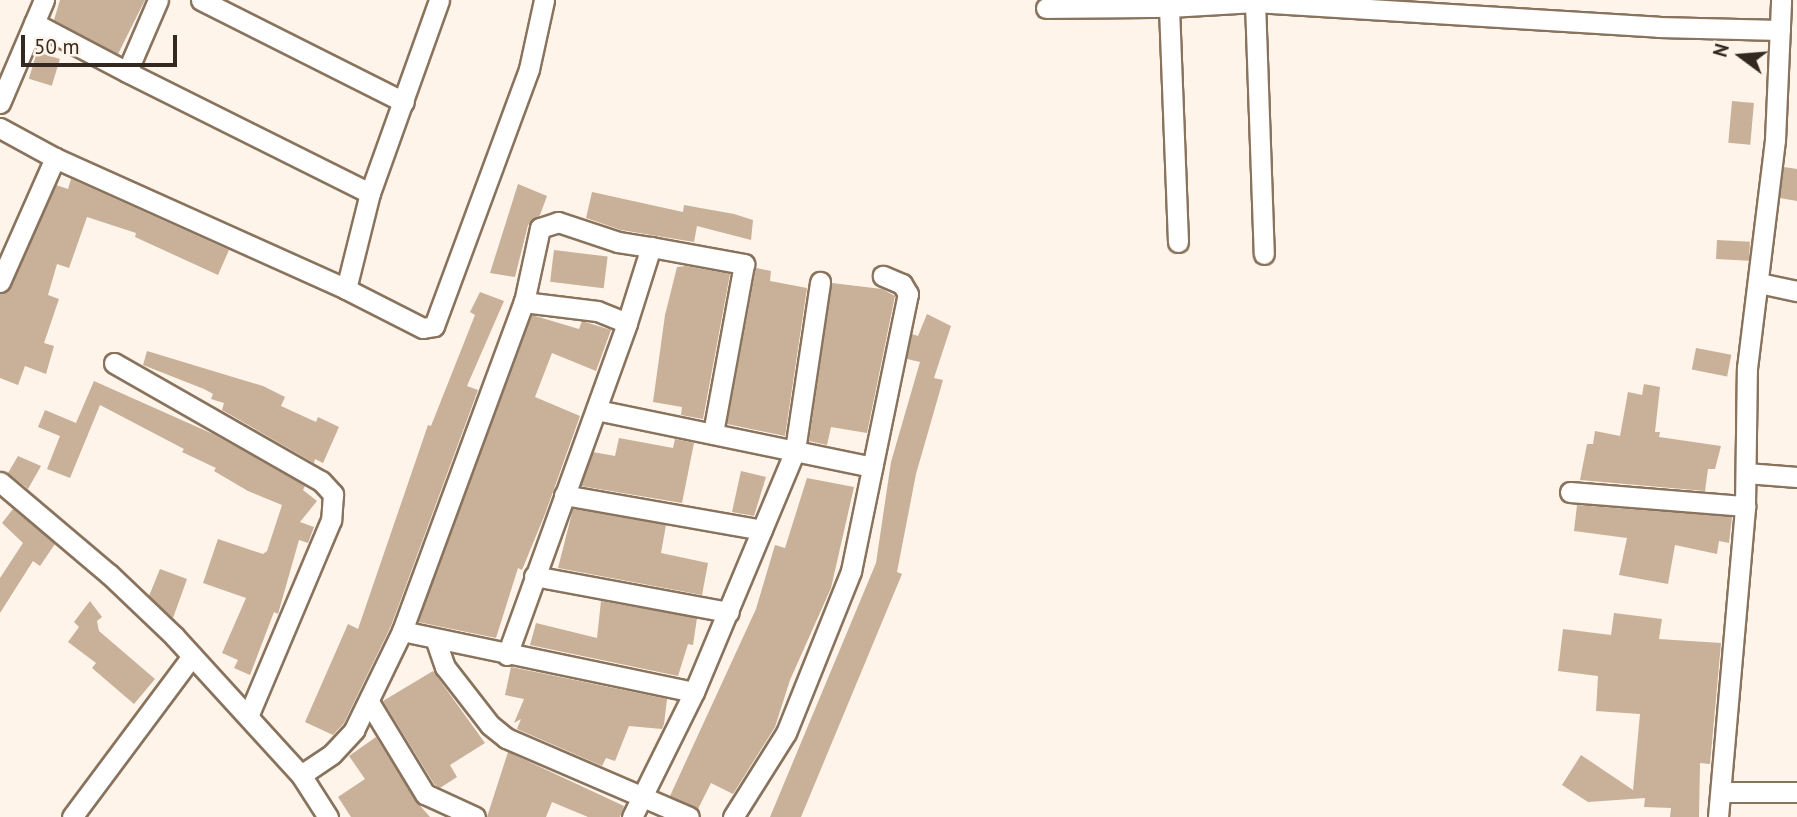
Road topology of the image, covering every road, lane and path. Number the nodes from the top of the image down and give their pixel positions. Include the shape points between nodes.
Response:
1 (44, 0) edge
2 (159, 0) edge
3 (201, 0) edge
4 (544, 0) edge
5 (1781, 0) edge
6 (1255, 2) junction
7 (433, 3) edge
8 (1169, 7) junction
9 (1046, 8) dead end
10 (34, 23) junction
11 (1780, 30) junction
12 (127, 72) junction
13 (404, 102) junction
14 (0, 103) edge
15 (0, 128) edge
16 (55, 158) junction
17 (370, 194) junction
18 (1178, 242) dead end
19 (651, 247) junction
20 (1264, 254) dead end
21 (883, 276) dead end
22 (0, 282) edge
23 (820, 282) dead end
24 (1759, 283) junction
25 (346, 289) junction
26 (1797, 291) edge
27 (524, 302) junction
28 (627, 323) junction
29 (114, 363) dead end
30 (597, 410) junction
31 (713, 433) junction
32 (795, 450) junction
33 (872, 467) junction
34 (1745, 472) junction
35 (1797, 477) edge
36 (0, 482) edge
37 (1570, 492) dead end
38 (564, 495) junction
39 (1745, 506) junction
40 (761, 530) junction
41 (534, 576) junction
42 (729, 612) junction
43 (402, 631) junction
44 (436, 641) junction
45 (507, 655) junction
46 (192, 656) junction
47 (694, 692) junction
48 (369, 702) junction
49 (249, 714) junction
50 (301, 775) junction
51 (1722, 792) junction
52 (1797, 792) edge
53 (425, 794) junction
54 (643, 794) junction
55 (72, 817) edge
56 (328, 817) edge
57 (440, 817) edge
58 (475, 817) edge
59 (632, 817) edge
60 (689, 817) edge
61 (733, 817) edge
62 (1718, 817) edge

1 - 10 street
2 - 12 street
3 - 13 street
4 - 25 street via 529,69 434,326 423,328
5 - 11 street
6 - 8 street
6 - 11 street via 1658,27
6 - 20 street
7 - 13 street
8 - 9 street
8 - 18 street
10 - 12 street
10 - 14 street
11 - 24 street via 1775,140
12 - 17 street
13 - 17 street
15 - 16 street
16 - 22 street
16 - 25 street
17 - 25 street
19 - 27 street via 547,223 540,228
19 - 28 street
19 - 31 street via 744,264
21 - 33 street via 902,284 908,294
23 - 32 street
24 - 26 street
24 - 34 street via 1747,368
27 - 28 street via 597,312
27 - 43 street
28 - 30 street
29 - 49 street via 321,481 333,494 331,520
30 - 31 street
30 - 38 street
31 - 32 street
32 - 33 street
32 - 40 street
33 - 61 street via 851,571 786,733
34 - 35 street
34 - 39 street
36 - 46 street via 109,574
37 - 39 street
38 - 40 street
38 - 41 street
39 - 51 street
40 - 42 street
41 - 42 street
41 - 45 street
42 - 47 street
43 - 44 street
43 - 48 street
44 - 45 street
44 - 54 street via 445,667 490,725 506,738
45 - 47 street
46 - 49 street
46 - 55 street
47 - 54 street
48 - 50 street via 355,730 332,754
48 - 53 street
49 - 50 street
50 - 56 street
51 - 52 street
51 - 62 street
53 - 57 street
53 - 58 street
54 - 59 street
54 - 60 street

